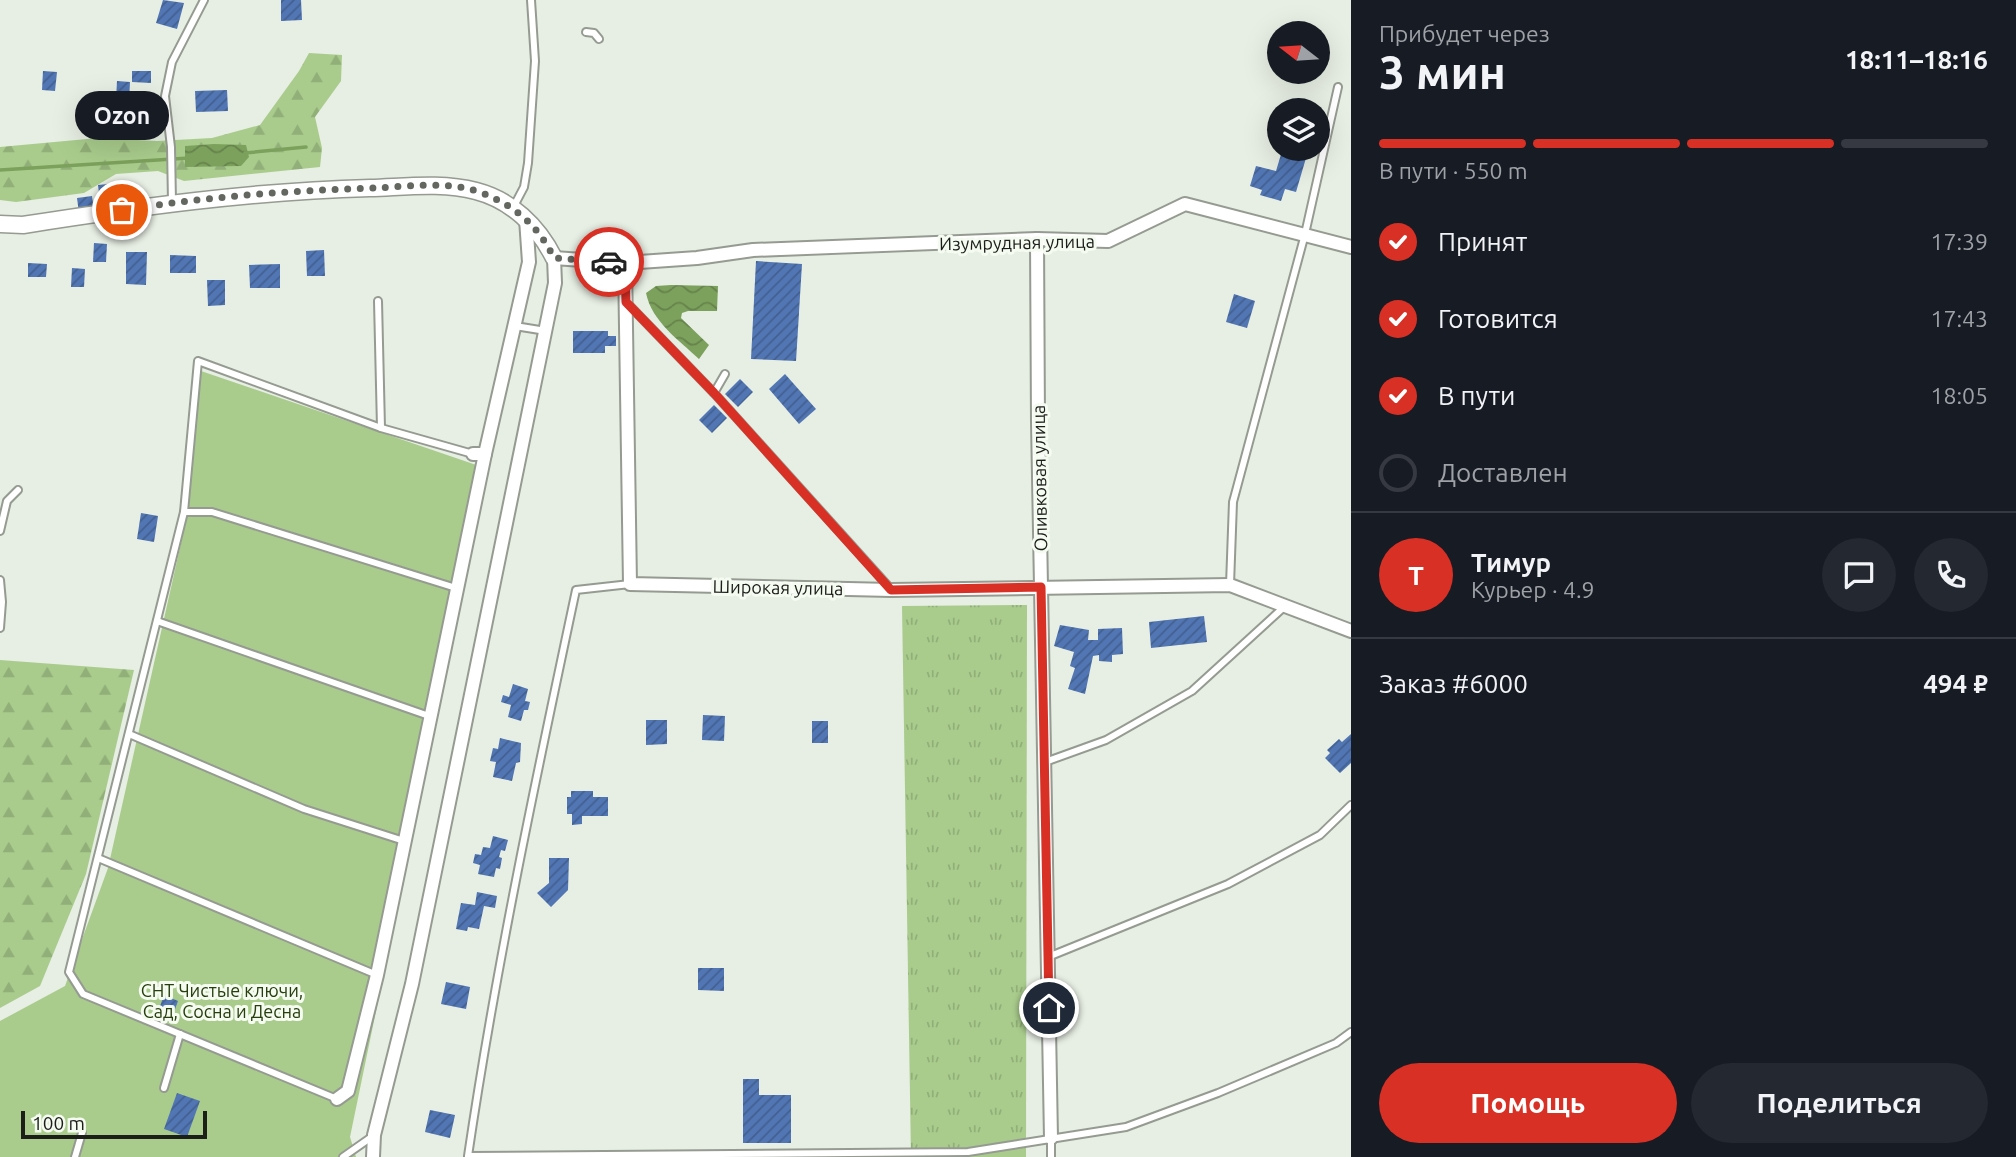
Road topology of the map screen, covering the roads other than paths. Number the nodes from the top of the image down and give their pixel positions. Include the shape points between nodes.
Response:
1 (204, 0) edge
2 (531, 0) edge
3 (586, 32) dead end
4 (599, 39) dead end
5 (1338, 87) dead end
6 (172, 202) junction
7 (520, 214) junction
8 (0, 224) edge
9 (1305, 234) junction
10 (1037, 239) junction
11 (1351, 247) edge
12 (554, 258) junction
13 (625, 263) junction
14 (378, 301) dead end
15 (626, 302) junction
16 (514, 326) junction
17 (545, 331) junction
18 (724, 374) dead end
19 (714, 393) junction
20 (381, 428) junction
21 (479, 454) junction
22 (18, 490) dead end
23 (184, 512) junction
24 (0, 531) edge
25 (0, 580) edge
26 (630, 584) junction
27 (1230, 584) junction
28 (1041, 587) junction
29 (458, 588) junction
30 (891, 590) junction
31 (1285, 606) junction
32 (157, 621) junction
33 (0, 628) edge
34 (1351, 631) edge
35 (429, 716) junction
36 (129, 734) junction
37 (1045, 762) junction
38 (1351, 805) edge
39 (404, 841) junction
40 (98, 858) junction
41 (1048, 957) junction
42 (377, 975) junction
43 (1351, 1032) edge
44 (180, 1034) junction
45 (164, 1088) dead end
46 (337, 1099) joint
47 (82, 1133) dead end
48 (374, 1135) junction
49 (1051, 1138) junction
50 (75, 1157) edge
51 (343, 1157) edge
52 (373, 1157) edge
53 (468, 1157) edge
54 (1051, 1157) edge

1 - 6 lane via 172,62 166,96
2 - 7 lane via 535,61
3 - 4 lane
5 - 9 lane
6 - 7 street via 305,190 442,186 478,191
6 - 8 street via 23,225
7 - 12 street via 543,236
7 - 16 street via 529,261
9 - 10 street, Изумрудная улица via 1185,204 1108,241
9 - 11 street, Изумрудная улица
9 - 27 lane via 1233,502
10 - 13 street, Изумрудная улица via 753,250
10 - 28 street, Оливковая улица
12 - 13 street
12 - 17 street via 555,283
13 - 15 street
14 - 20 lane
15 - 19 lane
15 - 26 street
16 - 17 lane
16 - 21 street
17 - 48 street via 412,984
18 - 19 lane
19 - 30 lane
20 - 21 lane
20 - 23 lane via 198,361
21 - 29 street
22 - 24 lane via 7,501
23 - 29 lane via 212,512
23 - 32 lane
25 - 33 lane
26 - 30 street, Широкая улица
26 - 53 lane via 576,590 510,915
27 - 28 street, Широкая улица
27 - 31 street, Широкая улица
28 - 30 street, Широкая улица
28 - 37 street, Оливковая улица
29 - 35 street
31 - 34 street, Широкая улица
31 - 37 lane via 1192,691 1106,740
32 - 35 lane
32 - 36 lane
35 - 39 street
36 - 39 lane via 304,809
36 - 40 lane
37 - 41 street, Оливковая улица
38 - 41 lane via 1320,835 1227,884
39 - 42 street
40 - 42 lane
40 - 44 lane via 69,972 83,994
41 - 49 street, Оливковая улица
42 - 46 street via 348,1091
43 - 49 lane via 1336,1043 1218,1093 1126,1127
44 - 45 lane
44 - 46 lane
47 - 50 lane
48 - 51 lane
48 - 52 street
49 - 53 lane via 968,1152
49 - 54 lane

